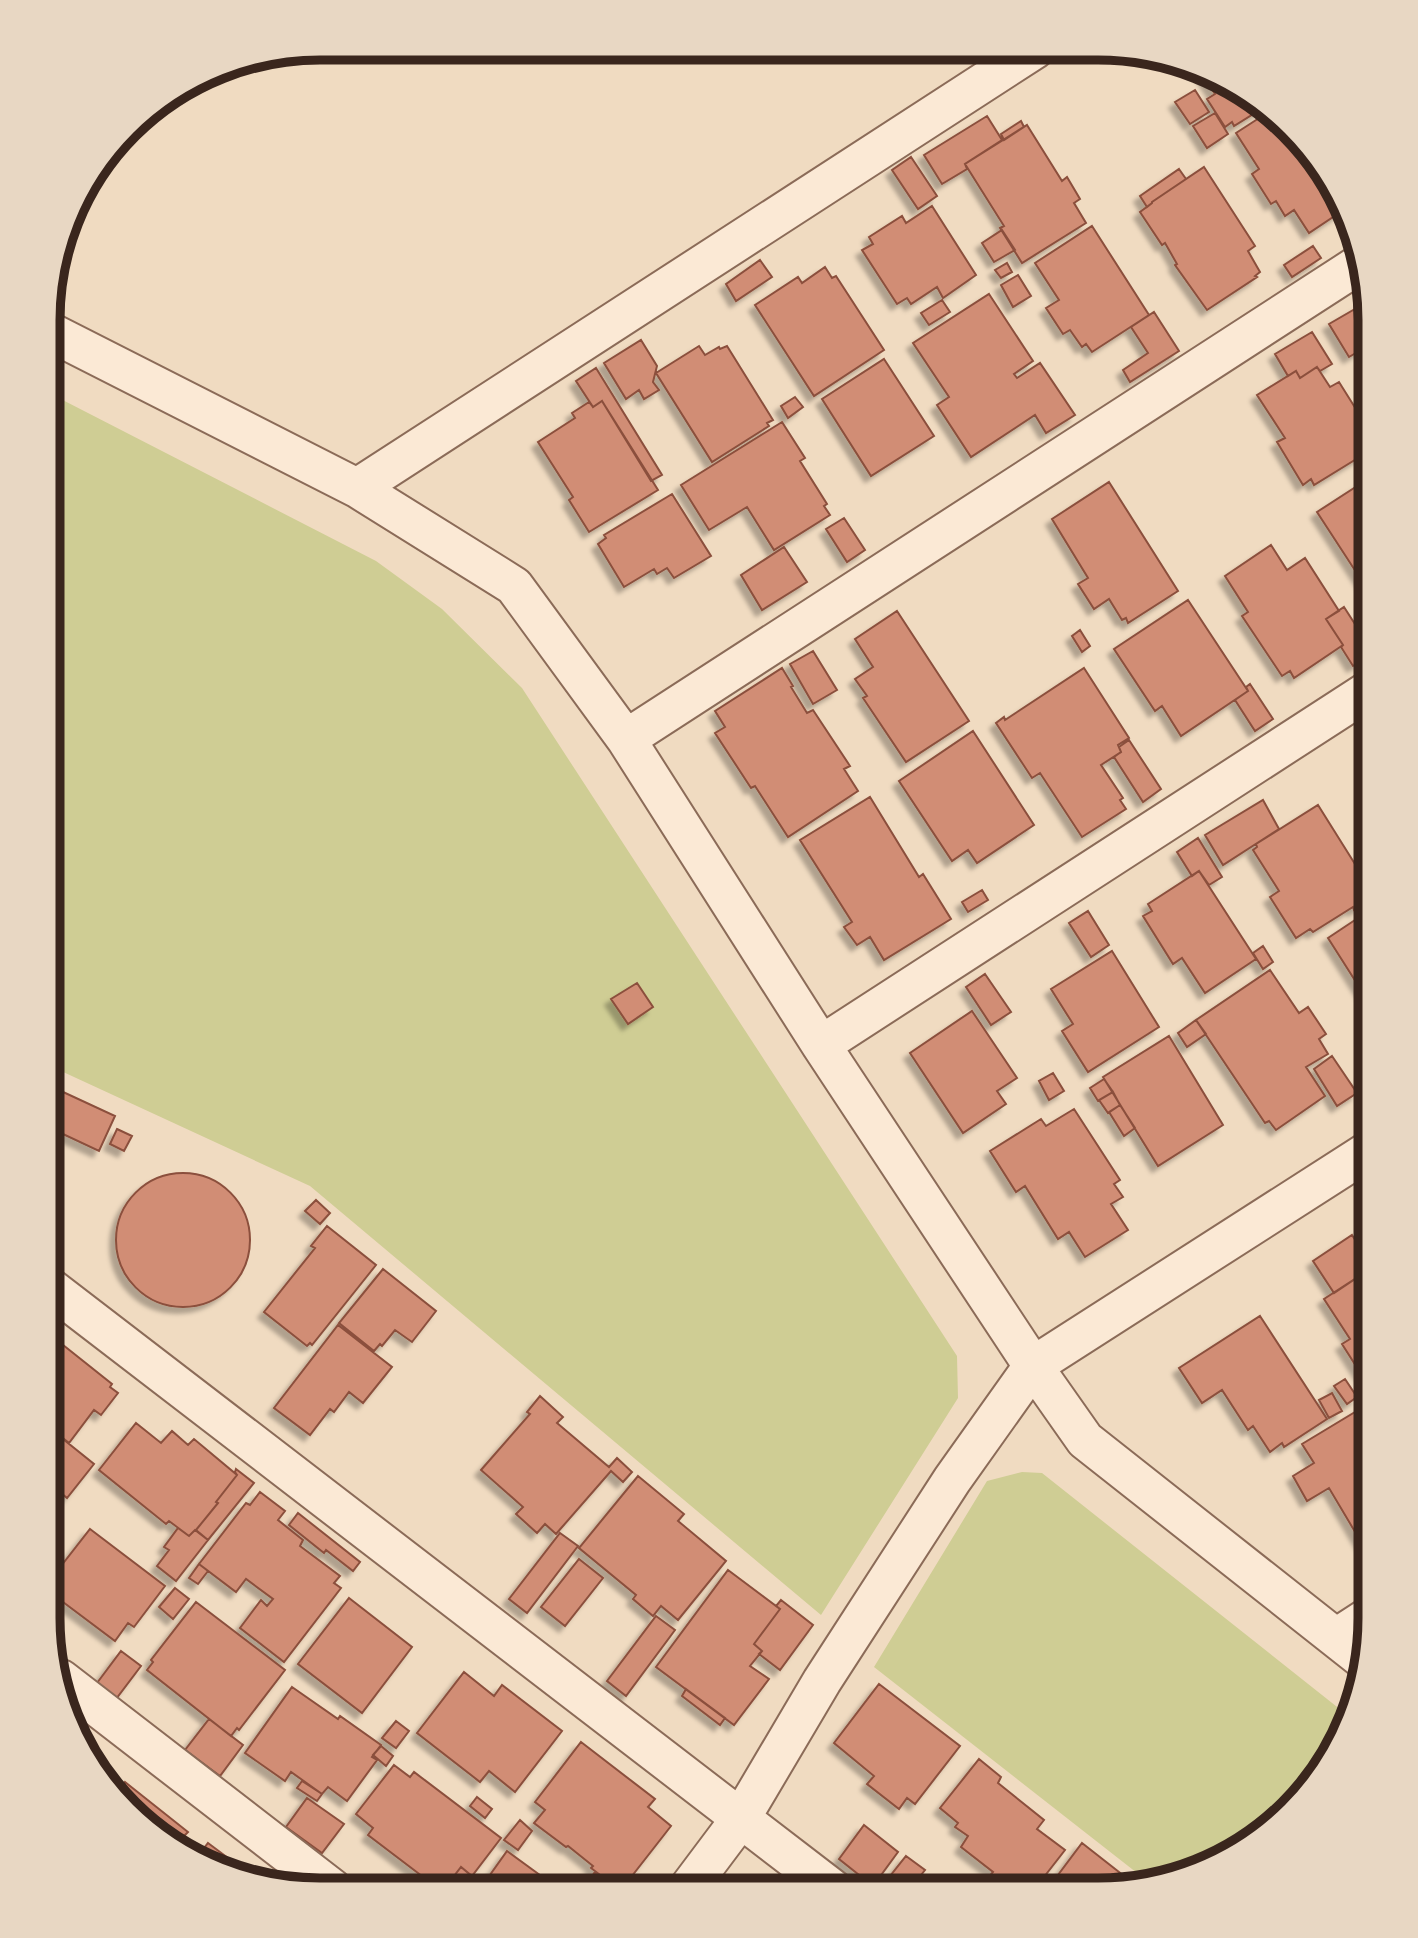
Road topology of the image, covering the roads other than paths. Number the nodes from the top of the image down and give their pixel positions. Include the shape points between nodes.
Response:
1 (1018, 60) edge
2 (1354, 268) edge
3 (60, 337) edge
4 (357, 488) junction
5 (1358, 697) edge
6 (626, 739) junction
7 (821, 1045) junction
8 (1358, 1158) edge
9 (60, 1295) edge
10 (1033, 1366) junction
11 (1351, 1649) edge
12 (68, 1684) edge
13 (741, 1818) junction
14 (319, 1878) edge
15 (696, 1878) edge
16 (818, 1878) edge

1 - 4 street
2 - 6 street
3 - 4 street
4 - 6 street via 514,586
5 - 7 street
6 - 7 street
7 - 10 street
8 - 10 street
9 - 13 street
10 - 11 street via 1085,1440
10 - 13 street via 952,1480 822,1681
12 - 14 street
13 - 15 street
13 - 16 street

